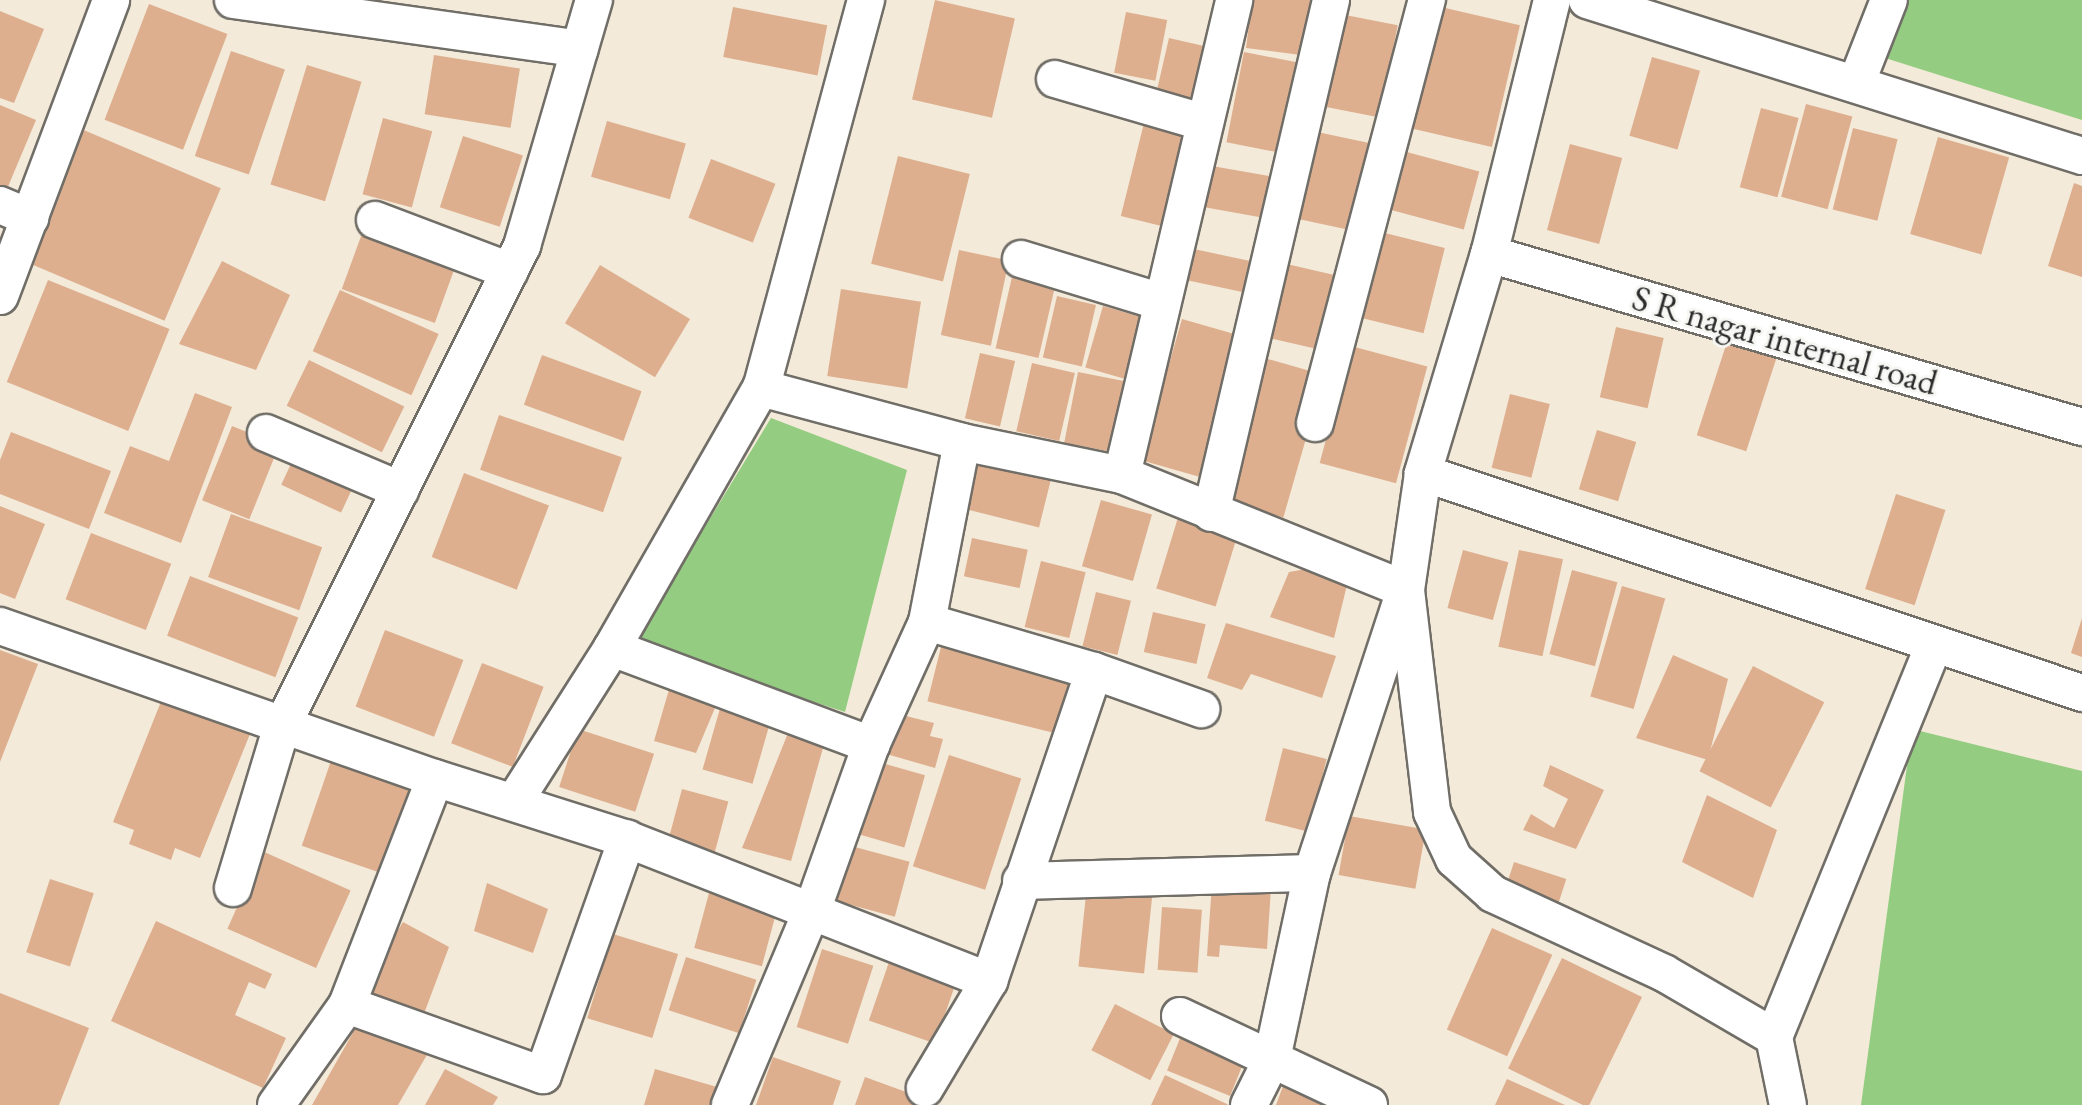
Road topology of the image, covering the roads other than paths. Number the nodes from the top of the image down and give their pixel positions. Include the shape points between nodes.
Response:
1 (111, 0) edge
2 (233, 0) edge
3 (594, 0) edge
4 (866, 0) edge
5 (1234, 0) edge
6 (1331, 0) edge
7 (1427, 0) edge
8 (1552, 0) edge
9 (1587, 0) edge
10 (1889, 0) edge
11 (580, 49) junction
12 (1055, 79) dead end
13 (1856, 84) junction
14 (1205, 123) junction
15 (2082, 156) edge
16 (15, 212) edge
17 (375, 220) dead end
18 (1489, 254) junction
19 (1021, 259) dead end
20 (510, 271) junction
21 (0, 296) edge
22 (1162, 302) junction
23 (761, 388) junction
24 (1315, 423) dead end
25 (2082, 427) edge
26 (266, 433) dead end
27 (962, 442) junction
28 (1423, 473) junction
29 (1122, 475) junction
30 (400, 490) junction
31 (1211, 513) junction
32 (1406, 590) junction
33 (927, 622) junction
34 (0, 626) edge
35 (1933, 647) junction
36 (612, 648) junction
37 (1094, 671) junction
38 (2082, 693) edge
39 (1201, 709) dead end
40 (282, 726) junction
41 (871, 745) junction
42 (435, 778) junction
43 (514, 802) junction
44 (627, 839) junction
45 (1312, 873) junction
46 (1021, 881) junction
47 (233, 888) dead end
48 (813, 908) junction
49 (989, 981) junction
50 (347, 1005) junction
51 (1180, 1016) dead end
52 (1774, 1037) junction
53 (1272, 1059) junction
54 (925, 1088) dead end
55 (276, 1105) edge
56 (730, 1105) edge
57 (1249, 1105) edge
58 (1369, 1105) edge
59 (1788, 1105) edge

1 - 16 street
2 - 11 street
3 - 11 street
4 - 23 street
5 - 14 street
6 - 31 street
7 - 24 street
8 - 18 street
9 - 13 street
10 - 13 street
11 - 20 street
12 - 14 street
13 - 15 street
14 - 22 street
16 - 21 street
17 - 20 street
18 - 25 street, S R nagar internal road
18 - 28 street
19 - 22 street
20 - 30 street
22 - 29 street
23 - 27 street
23 - 36 street
26 - 30 street
27 - 29 street
27 - 33 street
28 - 32 street
28 - 35 street
29 - 31 street
30 - 40 street
31 - 32 street
32 - 45 street
32 - 52 street via 1432,812 1454,859 1493,894 1664,973
33 - 37 street
33 - 41 street
34 - 40 street
35 - 38 street
35 - 52 street
36 - 41 street
36 - 43 street
37 - 39 street
37 - 46 street
40 - 42 street
40 - 47 street
41 - 48 street
42 - 43 street
42 - 50 street
43 - 44 street
44 - 48 street
44 - 50 street via 543,1075
45 - 46 street
45 - 53 street
46 - 49 street
48 - 49 street
48 - 56 street
49 - 54 street
50 - 55 street
51 - 53 street
52 - 59 street
53 - 57 street
53 - 58 street

